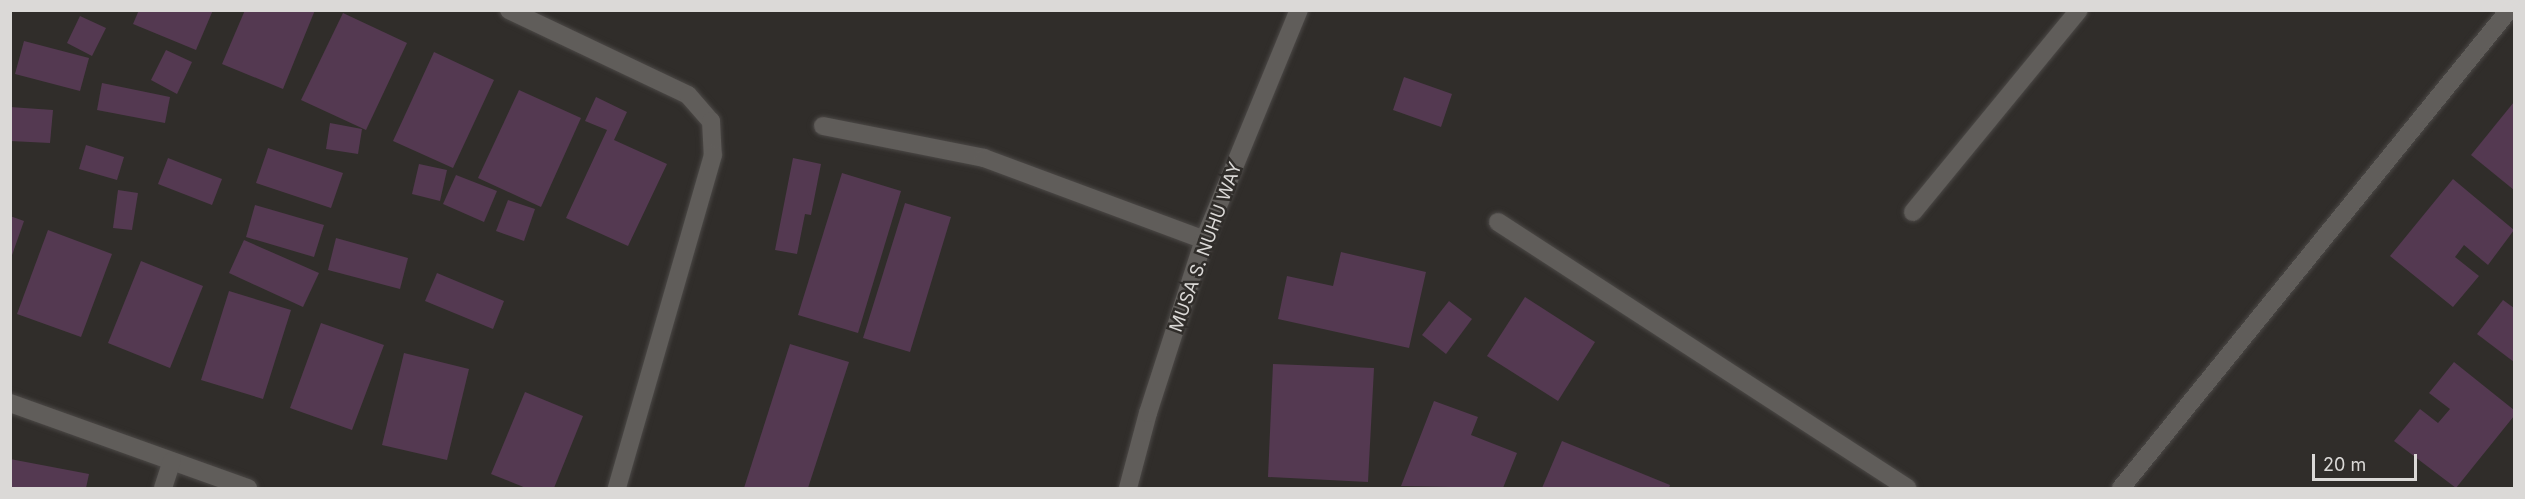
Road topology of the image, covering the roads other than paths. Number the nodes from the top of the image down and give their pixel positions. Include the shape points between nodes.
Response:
1 (509, 10) edge
2 (1299, 10) edge
3 (2079, 10) edge
4 (2509, 10) edge
5 (823, 126) dead end
6 (1913, 212) dead end
7 (1498, 222) dead end
8 (1204, 240) junction
9 (10, 403) edge
10 (172, 461) junction
11 (163, 489) edge
12 (248, 489) edge
13 (617, 489) edge
14 (1128, 489) edge
15 (1906, 489) edge
16 (2121, 489) edge

1 - 13 street via 688,95 711,121 713,155
2 - 8 street, MUSA S. NUHU WAY
3 - 6 street
4 - 16 street
5 - 8 street via 984,158
7 - 15 street
8 - 14 street, MUSA S. NUHU WAY via 1148,413
9 - 10 street
10 - 11 street
10 - 12 street

